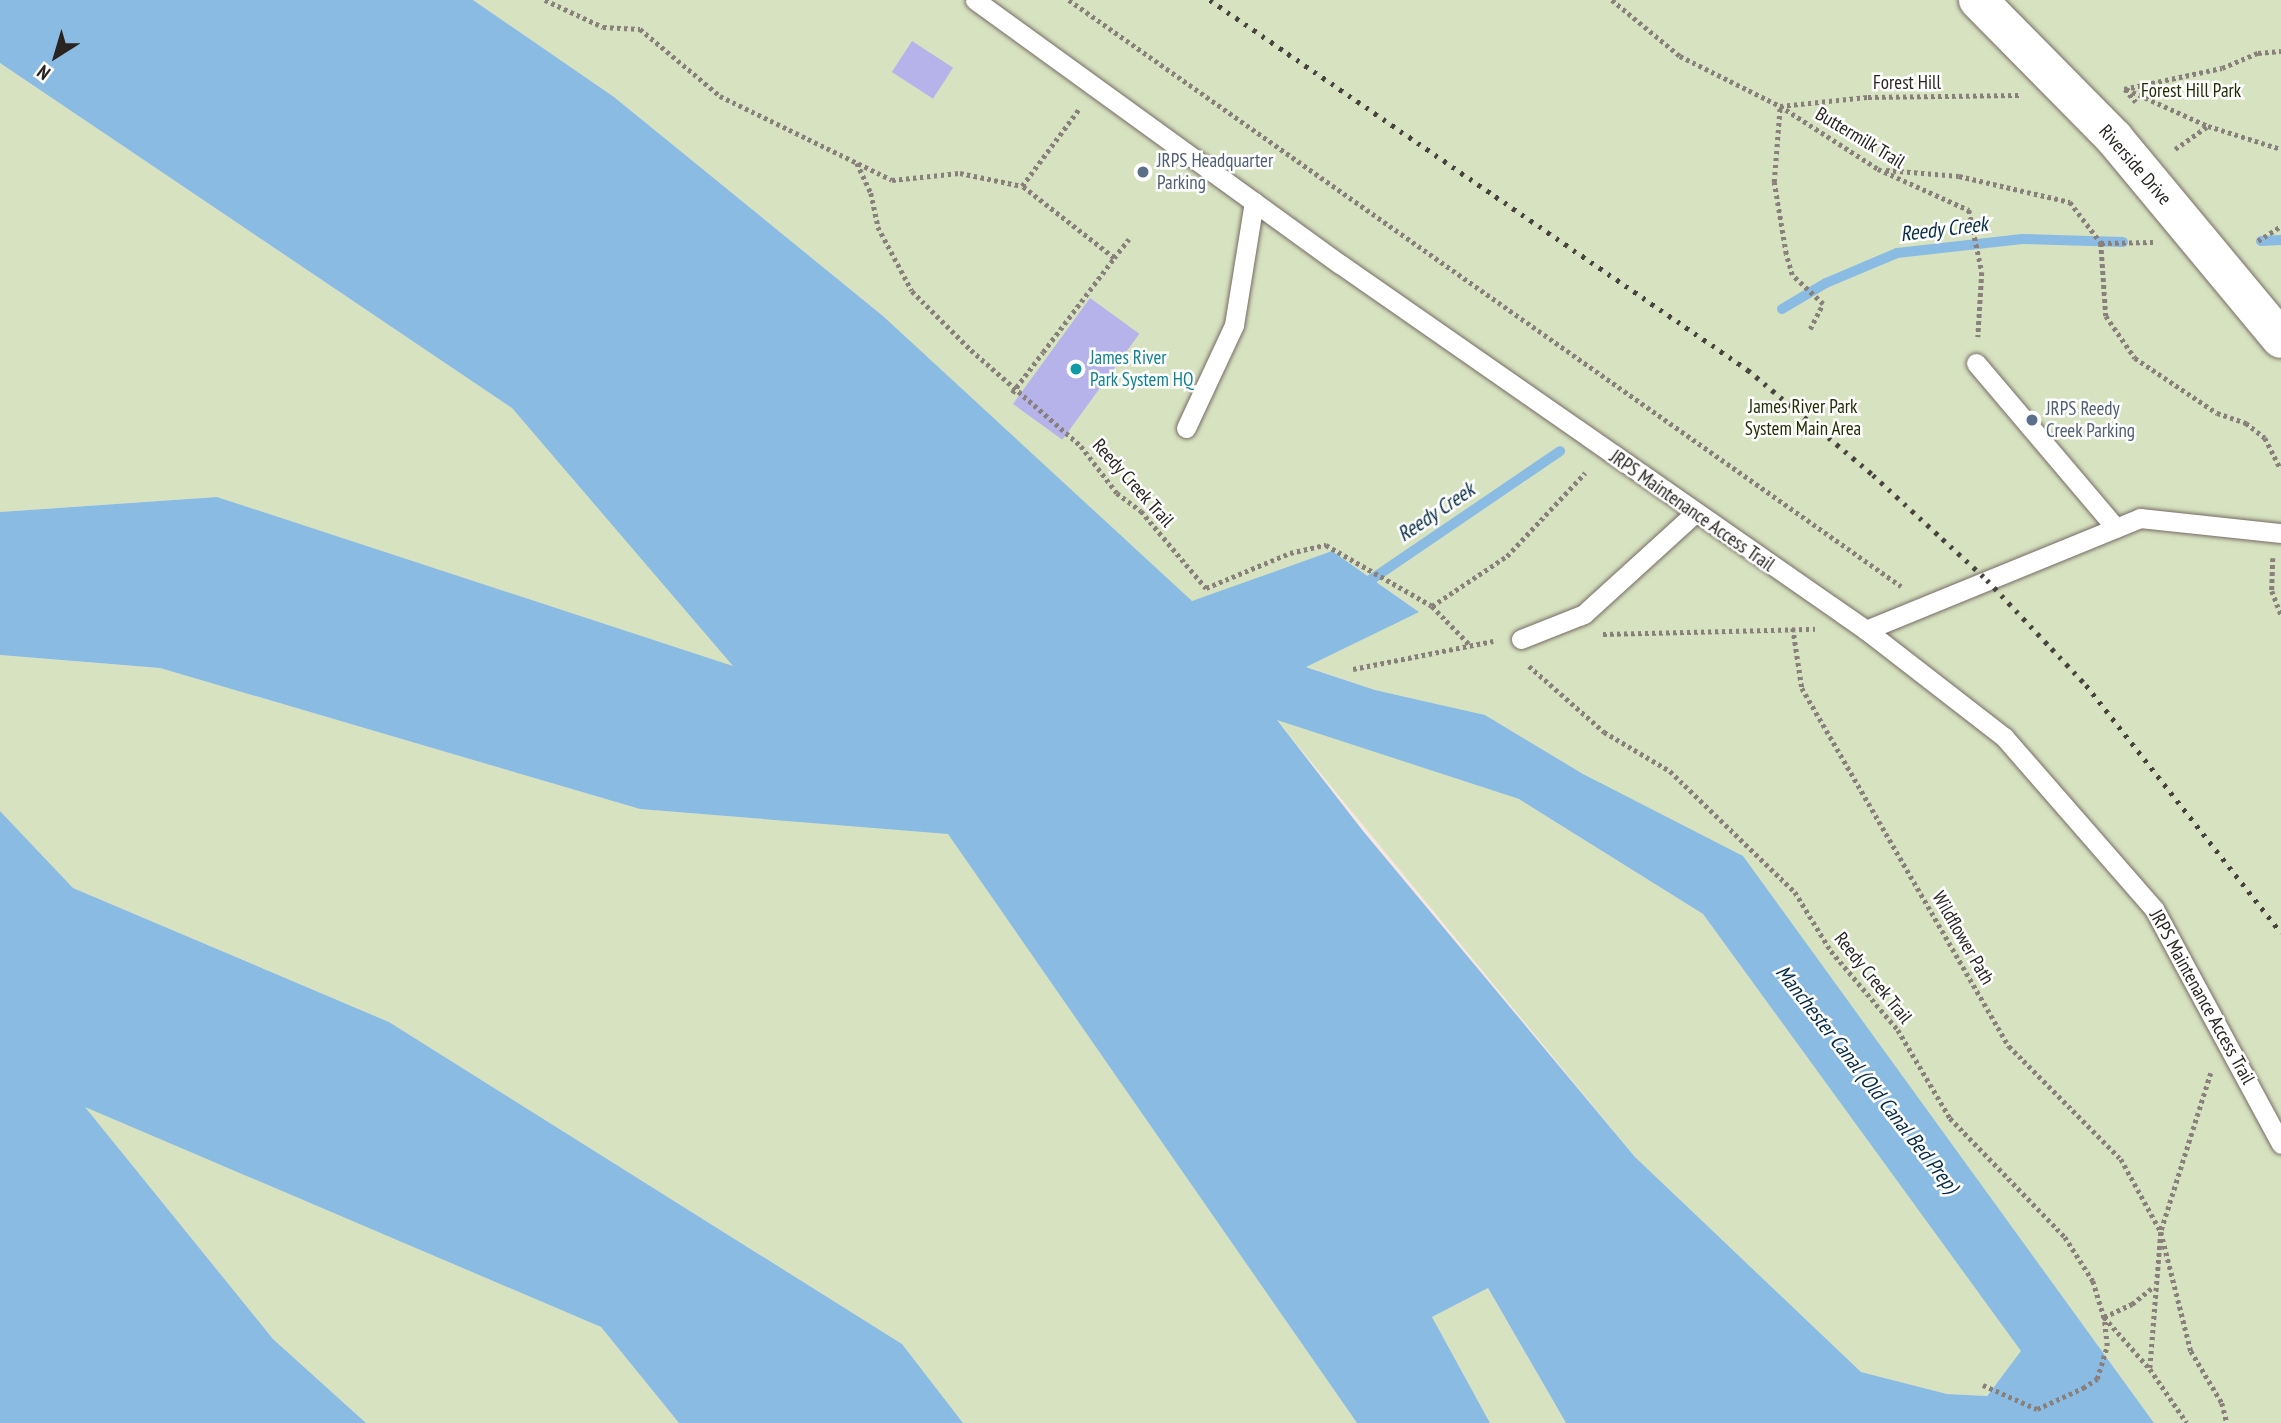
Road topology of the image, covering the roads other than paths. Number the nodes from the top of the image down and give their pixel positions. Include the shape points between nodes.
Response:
1 (975, 0) edge
2 (1978, 0) edge
3 (1254, 202) junction
4 (2281, 339) edge
5 (1976, 363) road end
6 (1186, 428) dead end
7 (1695, 513) junction
8 (2116, 528) junction
9 (2278, 533) edge
10 (1866, 630) junction
11 (1521, 639) road end
12 (2281, 1144) edge

1 - 3 lane, JRPS Maintenance Access Trail
2 - 4 street, Riverside Drive via 2114,138
3 - 6 lane via 1234,325
3 - 7 lane, JRPS Maintenance Access Trail
5 - 8 lane
7 - 10 lane, JRPS Maintenance Access Trail
7 - 11 lane via 1584,614
8 - 9 lane via 2140,518
8 - 10 lane
10 - 12 lane, JRPS Maintenance Access Trail via 2004,737 2154,909

